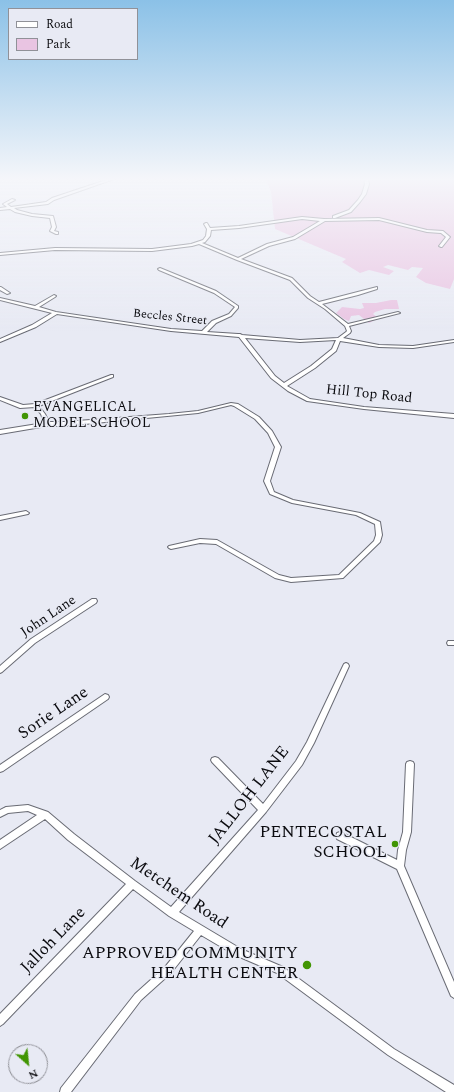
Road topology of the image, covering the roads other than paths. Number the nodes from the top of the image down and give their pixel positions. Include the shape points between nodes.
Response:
1 (209, 229) edge
2 (52, 230) edge
3 (307, 230) edge
4 (423, 230) edge
5 (57, 233) dead end
6 (200, 243) junction
7 (192, 245) junction
8 (441, 246) dead end
9 (209, 247) junction
10 (0, 254) edge
11 (238, 259) junction
12 (160, 269) dead end
13 (0, 288) edge
14 (376, 288) dead end
15 (8, 293) dead end
16 (54, 296) dead end
17 (0, 299) edge
18 (319, 303) junction
19 (35, 308) junction
20 (398, 312) dead end
21 (56, 313) junction
22 (347, 326) junction
23 (204, 332) junction
24 (240, 335) junction
25 (340, 340) junction
26 (0, 341) edge
27 (454, 341) edge
28 (111, 376) dead end
29 (285, 385) junction
30 (0, 398) edge
31 (36, 405) junction
32 (454, 416) edge
33 (47, 424) junction
34 (0, 432) edge
35 (26, 513) dead end
36 (0, 518) edge
37 (171, 547) dead end
38 (94, 601) dead end
39 (346, 666) dead end
40 (0, 670) edge
41 (105, 697) dead end
42 (215, 760) dead end
43 (410, 764) dead end
44 (0, 769) edge
45 (263, 810) junction
46 (3, 812) edge
47 (45, 814) junction
48 (340, 836) dead end
49 (0, 845) edge
50 (400, 866) junction
51 (132, 884) junction
52 (172, 913) junction
53 (200, 930) junction
54 (454, 993) edge
55 (0, 1021) edge
56 (454, 1091) edge
57 (65, 1092) edge

1 - 6 street via 208,236
2 - 5 street
3 - 11 street via 294,238 268,245
4 - 8 street via 442,232 448,236
6 - 7 street
6 - 9 street
7 - 9 street
7 - 10 street via 152,250 62,249
9 - 11 street
11 - 18 street via 292,279
12 - 23 street via 215,292 237,307 230,315 214,322
13 - 15 street
14 - 18 street
16 - 19 street
17 - 19 street, Beccles Street
18 - 22 street
19 - 21 street, Beccles Street
20 - 22 street
21 - 23 street, Beccles Street via 171,330
21 - 26 street
22 - 25 street via 349,331
23 - 24 street, Beccles Street
24 - 25 street, Beccles Street via 300,341
24 - 29 street, Hill Top Road via 273,377
25 - 27 street, Beccles Street via 379,346 412,347
25 - 29 street via 334,350 313,368
28 - 31 street
29 - 32 street, Hill Top Road via 302,397 317,402
30 - 31 street via 22,407
31 - 33 street
33 - 34 street
33 - 37 street via 162,416 236,405 257,418 270,432 278,447 267,481 272,493 292,501 358,514 378,523 377,542 341,577 291,580 277,577 217,542
35 - 36 street
38 - 40 street, John Lane via 33,641
39 - 45 street, JALLOH LANE via 299,763
41 - 44 street, Sorie Lane
42 - 45 street
43 - 50 street via 407,832
45 - 52 street, JALLOH LANE
46 - 47 street, Metchem Road via 28,808
47 - 49 street
47 - 51 street, Metchem Road
48 - 50 street
50 - 54 street
51 - 52 street, Metchem Road
51 - 55 street, Jalloh Lane
52 - 53 street, Metchem Road
53 - 56 street, Metchem Road via 238,952 280,970 392,1052
53 - 57 street via 168,970 138,997

